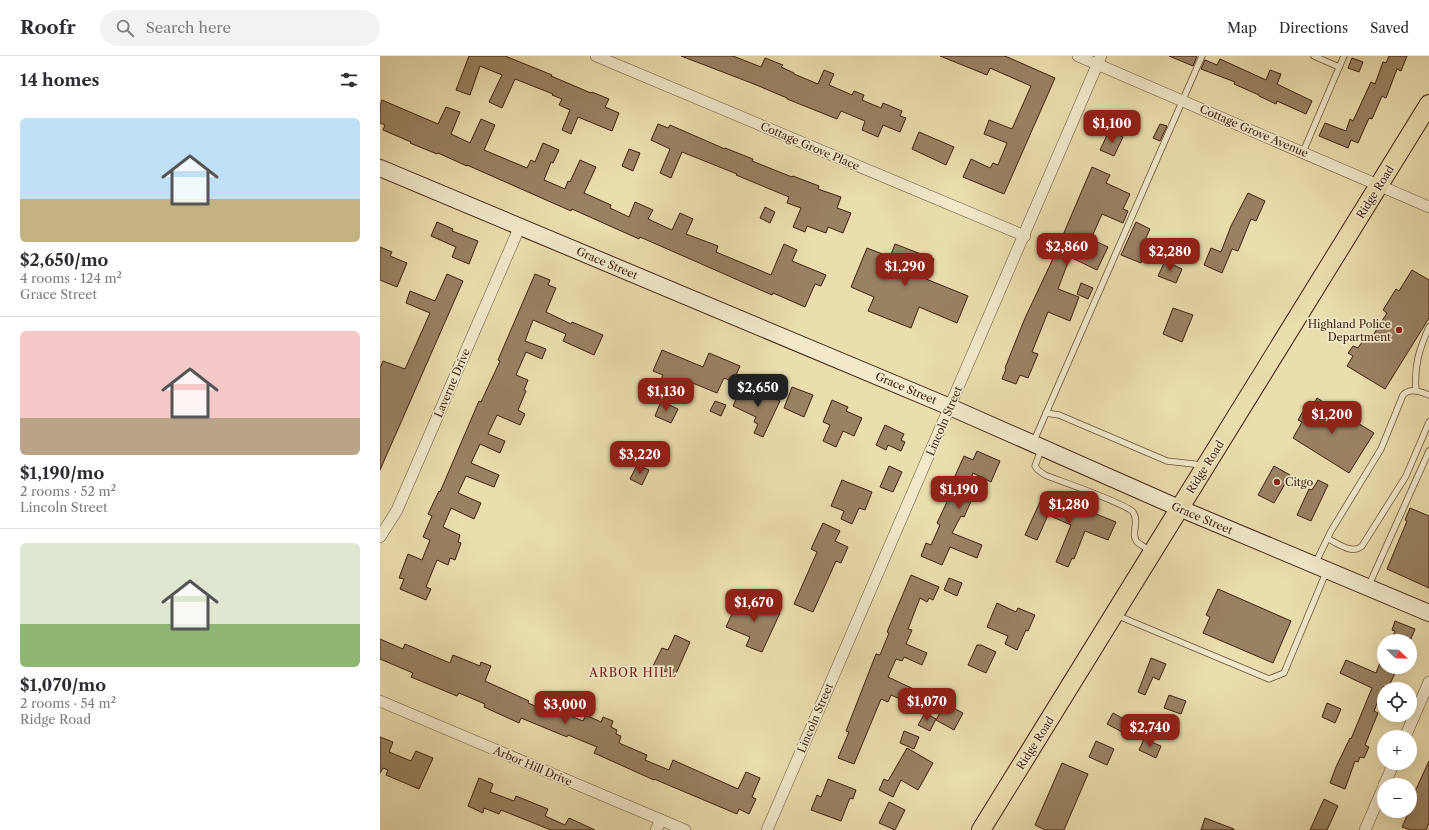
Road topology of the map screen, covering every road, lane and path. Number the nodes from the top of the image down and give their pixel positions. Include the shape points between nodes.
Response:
1 (596, 56) edge
2 (1078, 56) edge
3 (1202, 56) edge
4 (1314, 56) edge
5 (1344, 56) edge
6 (1100, 60) edge
7 (1340, 67) junction
8 (1183, 101) junction
9 (1429, 104) edge
10 (1302, 152) junction
11 (380, 168) edge
12 (1379, 185) junction
13 (1429, 207) edge
14 (520, 226) junction
15 (1025, 236) junction
16 (1429, 327) edge
17 (1416, 391) junction
18 (1429, 395) edge
19 (950, 406) junction
20 (1046, 412) junction
21 (1429, 422) edge
22 (1038, 445) junction
23 (1429, 451) edge
24 (1206, 466) junction
25 (1180, 508) junction
26 (380, 537) edge
27 (1328, 539) junction
28 (1152, 552) junction
29 (1321, 568) junction
30 (1368, 588) junction
31 (1429, 613) edge
32 (1114, 614) junction
33 (1429, 682) edge
34 (380, 701) edge
35 (1408, 730) edge
36 (1377, 802) edge
37 (659, 825) edge
38 (985, 829) edge
39 (686, 830) edge
40 (767, 830) edge
41 (1365, 830) edge

1 - 15 street, Cottage Grove Place
2 - 6 street, Cottage Grove Avenue
3 - 8 lane
4 - 7 lane
5 - 7 lane
6 - 8 street, Cottage Grove Avenue
6 - 15 street, Lincoln Street
7 - 10 lane
8 - 10 street, Cottage Grove Avenue
8 - 20 lane
9 - 12 main road, Ridge Road
10 - 12 street, Cottage Grove Avenue
11 - 14 street, Grace Street
12 - 13 street, Cottage Grove Avenue
12 - 24 main road, Ridge Road
14 - 19 street, Grace Street
14 - 26 street, Laverne Drive via 397,510
15 - 19 street, Lincoln Street
16 - 17 lane via 1414,374
17 - 18 lane
17 - 27 lane via 1409,391 1403,395 1381,449
19 - 22 street, Grace Street
19 - 40 street, Lincoln Street
20 - 22 lane
20 - 24 lane via 1059,415 1168,461
21 - 27 lane via 1406,476 1362,546 1353,550
22 - 25 street, Grace Street
22 - 28 lane via 1035,466 1038,470 1115,502 1132,512 1137,521 1137,541
23 - 30 lane
24 - 25 main road, Ridge Road
25 - 28 main road, Ridge Road
25 - 29 street, Grace Street
27 - 29 lane
28 - 32 main road, Ridge Road
29 - 30 street, Grace Street
29 - 32 lane via 1284,673 1269,679
30 - 31 street, Grace Street
32 - 38 main road, Ridge Road
33 - 35 street
34 - 37 street, Arbor Hill Drive
36 - 41 street
37 - 39 street, Arbor Hill Drive

